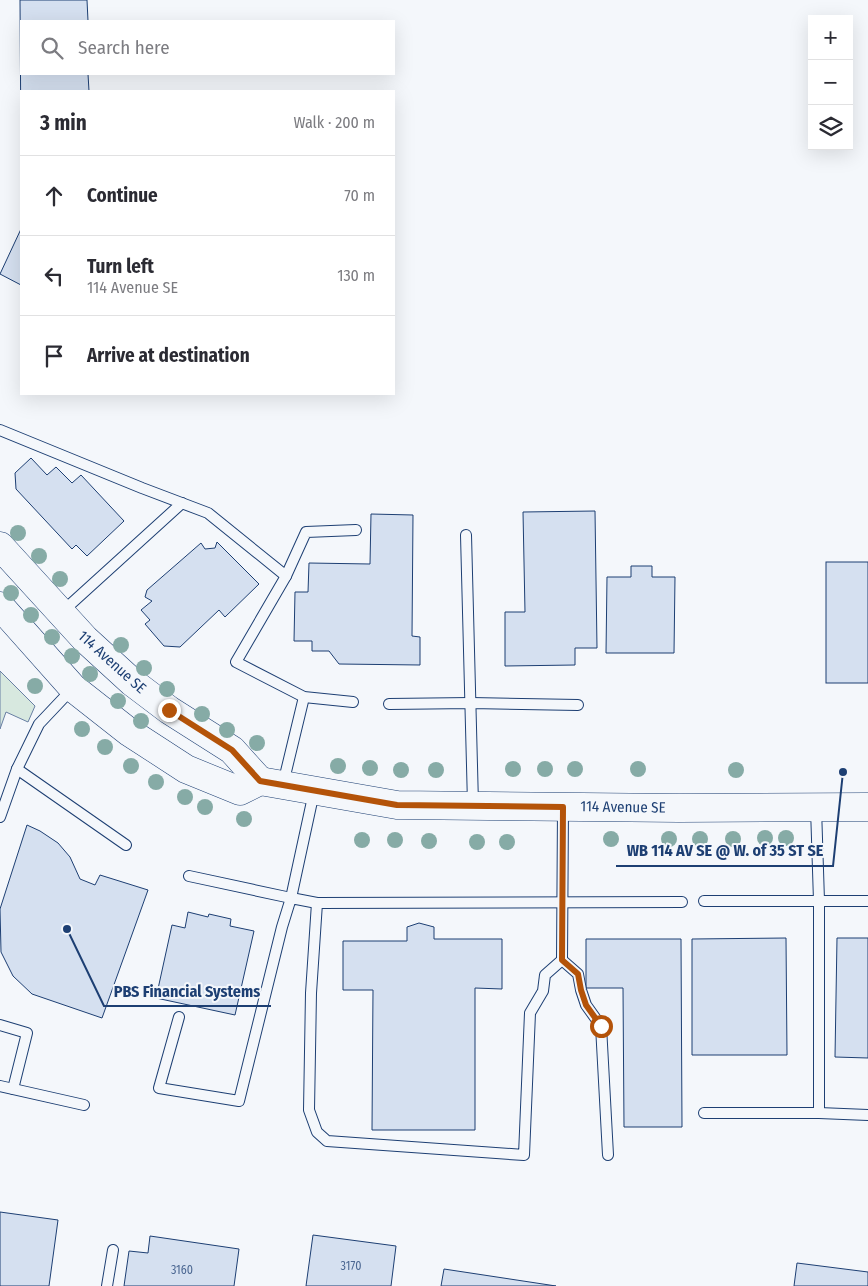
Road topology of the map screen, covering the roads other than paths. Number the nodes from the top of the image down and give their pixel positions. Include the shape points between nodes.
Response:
1 (0, 430) edge
2 (182, 503) junction
3 (356, 530) dead end
4 (466, 534) dead end
5 (0, 546) edge
6 (286, 576) junction
7 (0, 606) edge
8 (61, 613) junction
9 (73, 688) junction
10 (304, 697) junction
11 (353, 702) dead end
12 (471, 703) junction
13 (390, 704) dead end
14 (578, 705) dead end
15 (17, 769) junction
16 (272, 783) junction
17 (314, 791) junction
18 (473, 806) junction
19 (563, 807) junction
20 (816, 807) junction
21 (868, 807) edge
22 (0, 817) edge
23 (126, 845) dead end
24 (188, 876) dead end
25 (291, 898) junction
26 (704, 900) dead end
27 (819, 900) junction
28 (868, 900) edge
29 (563, 901) junction
30 (682, 902) dead end
31 (317, 903) junction
32 (562, 960) junction
33 (179, 1017) dead end
34 (0, 1025) edge
35 (0, 1086) edge
36 (12, 1089) junction
37 (84, 1106) dead end
38 (704, 1113) dead end
39 (819, 1113) junction
40 (868, 1115) edge
41 (608, 1155) dead end
42 (113, 1250) dead end
43 (108, 1286) edge

1 - 2 lane
2 - 6 lane via 208,513
2 - 8 lane
3 - 6 lane via 306,532
4 - 12 lane
5 - 8 main road, 114 Avenue SE
6 - 10 lane via 236,662
7 - 9 main road
8 - 16 main road, 114 Avenue SE via 132,682 232,750
9 - 15 lane via 39,724
9 - 16 main road via 129,732 186,769 240,791
10 - 11 lane
10 - 16 lane
12 - 13 lane
12 - 14 lane
12 - 18 lane
15 - 22 lane
15 - 23 lane
16 - 17 main road, 114 Avenue SE
17 - 18 main road, 114 Avenue SE via 397,805
17 - 25 lane
18 - 19 main road, 114 Avenue SE
19 - 20 main road, 114 Avenue SE
19 - 29 lane
20 - 21 main road, 114 Avenue SE
20 - 27 lane
24 - 25 lane
25 - 31 lane
25 - 33 lane via 239,1101 159,1088
26 - 27 lane
27 - 28 lane
27 - 39 lane
29 - 30 lane
29 - 31 lane
29 - 32 lane
31 - 32 lane via 311,993 309,1110 317,1132 327,1141 524,1155 530,1013 544,991 545,975
32 - 41 lane via 578,974 586,1005 601,1026
34 - 36 lane via 27,1033
35 - 36 lane
36 - 37 lane
38 - 39 lane
39 - 40 lane
42 - 43 lane

